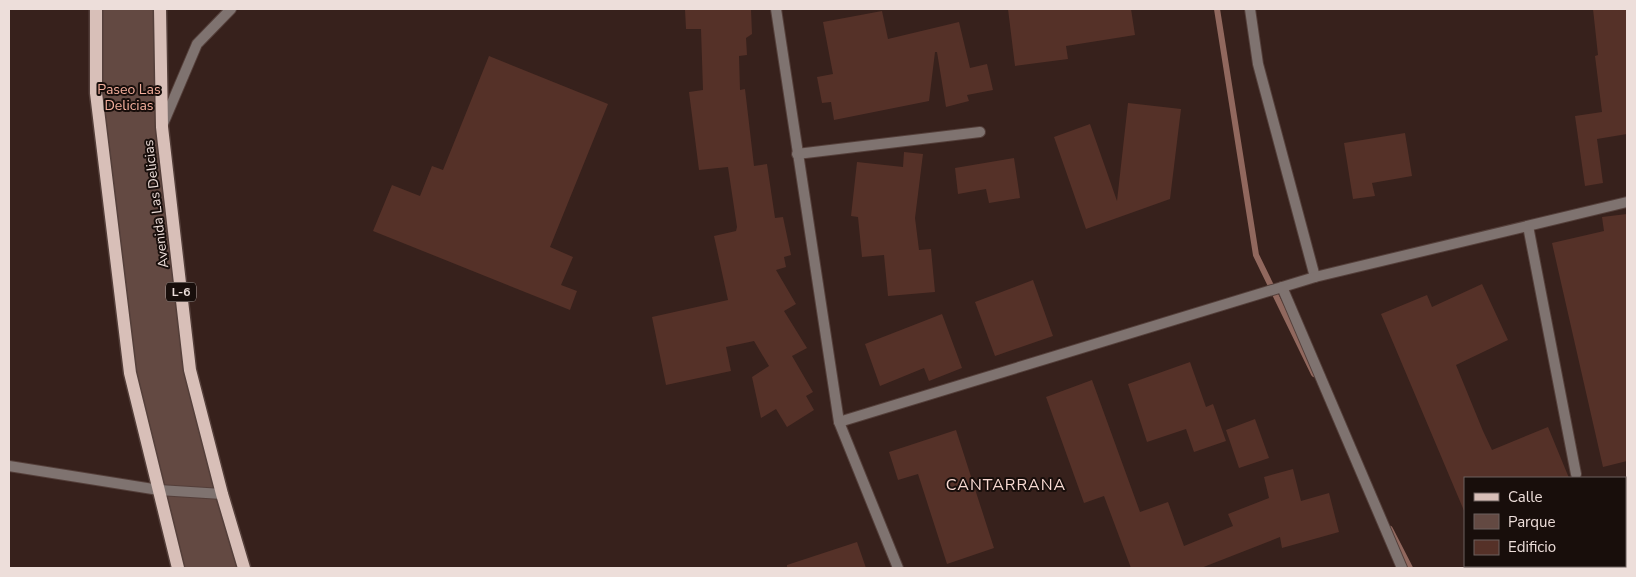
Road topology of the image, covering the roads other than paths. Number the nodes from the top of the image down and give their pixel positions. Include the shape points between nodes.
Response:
1 (96, 9) edge
2 (160, 9) edge
3 (231, 9) edge
4 (776, 9) edge
5 (1250, 9) edge
6 (162, 127) junction
7 (980, 132) dead end
8 (797, 154) junction
9 (1627, 202) edge
10 (1528, 226) junction
11 (1315, 277) junction
12 (1281, 287) junction
13 (839, 422) junction
14 (9, 466) edge
15 (1576, 474) dead end
16 (159, 490) junction
17 (222, 494) junction
18 (178, 568) edge
19 (244, 568) edge
20 (898, 568) edge
21 (1402, 568) edge

1 - 16 main road via 96,93 130,373
2 - 6 main road, Avenida Las Delicias / L-6
3 - 6 street via 197,44
4 - 8 street
5 - 11 street via 1258,64
6 - 17 main road, Avenida Las Delicias / L-6 via 190,370
7 - 8 street
8 - 13 street
9 - 10 street
10 - 11 street
10 - 15 street
11 - 12 street
12 - 13 street
12 - 21 street
13 - 20 street
14 - 16 street
16 - 17 street
16 - 18 main road
17 - 19 main road, Avenida Las Delicias / L-6

